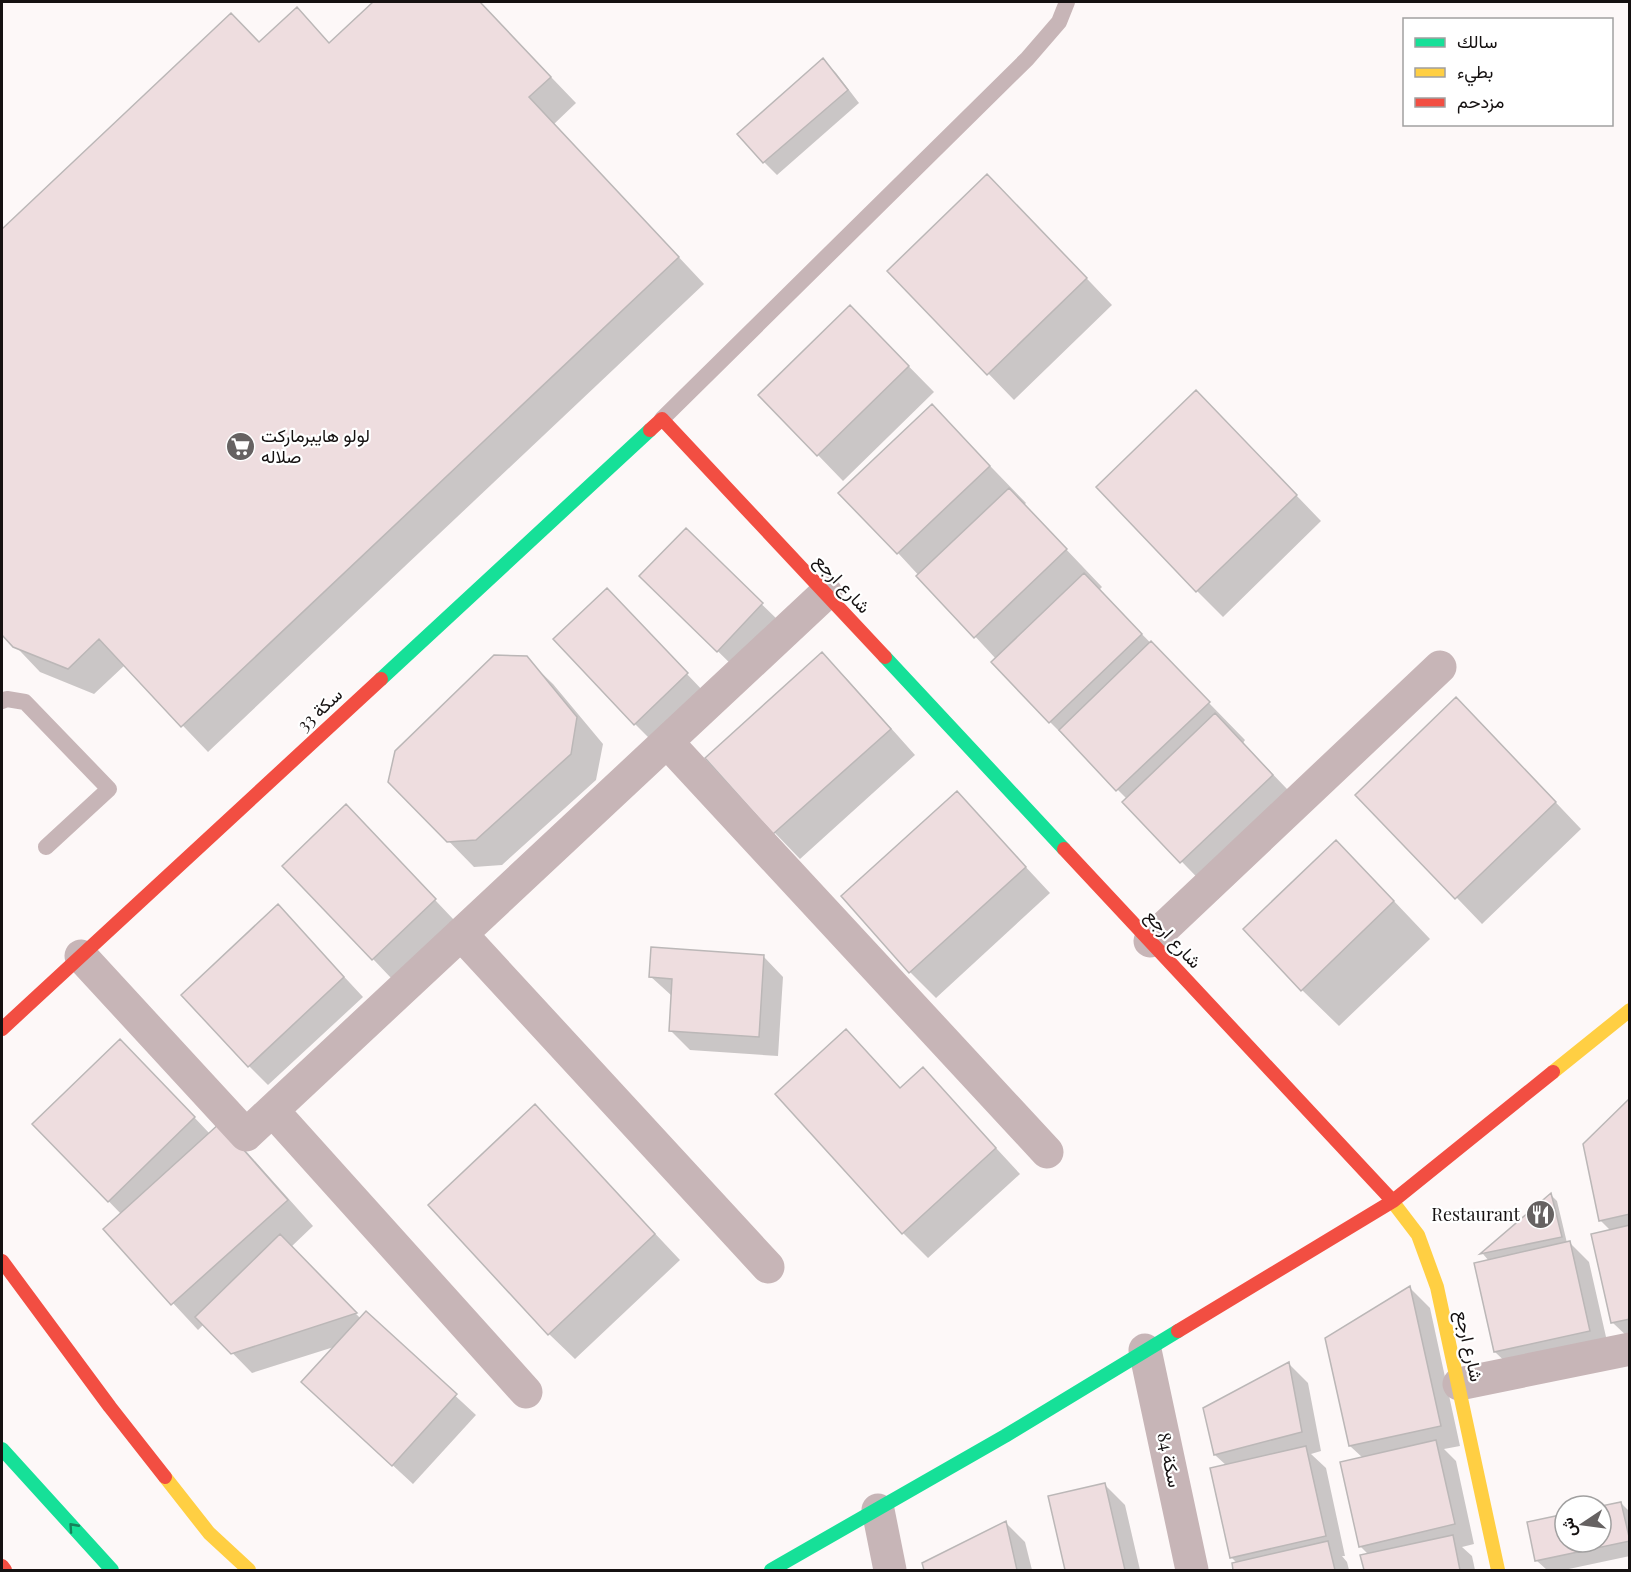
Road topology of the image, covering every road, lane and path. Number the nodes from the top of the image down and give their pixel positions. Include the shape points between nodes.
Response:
1 (1067, 2) edge
2 (662, 419) junction
3 (826, 593) junction
4 (1440, 667) dead end
5 (2, 701) edge
6 (667, 742) junction
7 (46, 847) dead end
8 (461, 934) junction
9 (1150, 941) junction
10 (81, 956) junction
11 (1629, 1010) edge
12 (2, 1029) edge
13 (273, 1111) junction
14 (1047, 1152) dead end
15 (1393, 1201) junction
16 (2, 1261) edge
17 (768, 1267) dead end
18 (1629, 1348) edge
19 (1146, 1350) junction
20 (1459, 1384) junction
21 (526, 1392) dead end
22 (2, 1449) edge
23 (878, 1510) junction
24 (2, 1566) edge
25 (5, 1570) edge
26 (112, 1570) edge
27 (249, 1570) edge
28 (771, 1570) edge
29 (890, 1570) edge
30 (1192, 1570) edge
31 (1498, 1570) edge

1 - 2 lane via 1059,22 1027,59
2 - 3 main road, شارع ارجع
2 - 10 main road, سكة 33
3 - 6 street
3 - 9 main road, شارع ارجع
4 - 9 street
5 - 7 lane via 25,702 109,789
6 - 8 street
6 - 14 street
8 - 13 street
8 - 17 street
9 - 15 main road, شارع ارجع
10 - 12 main road, سكة 33
10 - 13 street via 246,1135
11 - 15 main road
13 - 21 street
15 - 19 main road
15 - 20 main road, شارع ارجع via 1418,1235 1437,1287
16 - 27 main road via 209,1533
18 - 20 street
19 - 23 main road
19 - 30 street, سكة 84
20 - 31 main road, شارع ارجع
26 -> 22 main road
23 - 28 main road
23 - 29 street
24 - 25 main road

